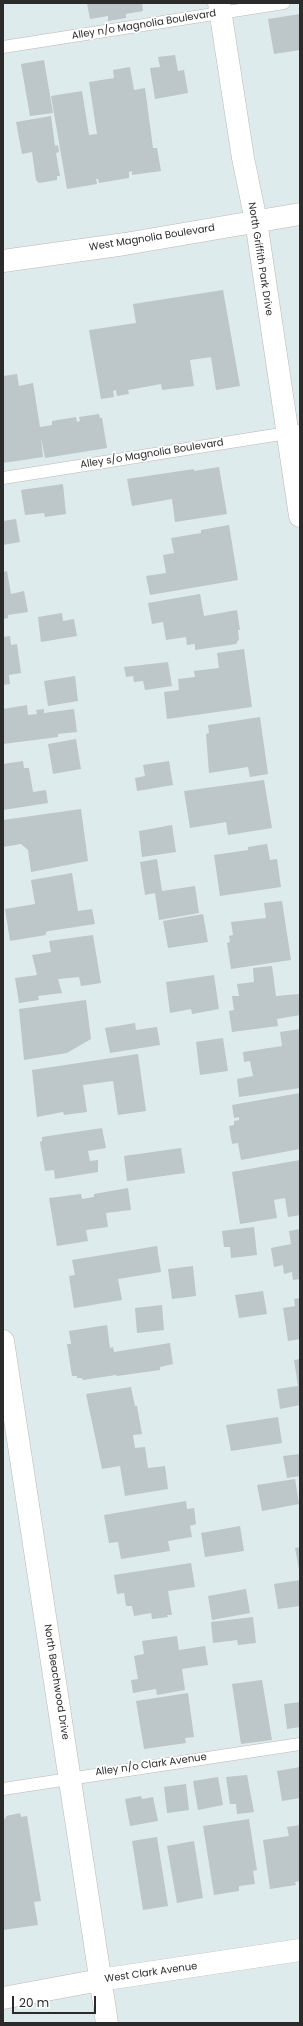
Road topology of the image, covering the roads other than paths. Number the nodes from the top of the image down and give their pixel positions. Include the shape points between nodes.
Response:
1 (284, 3) edge
2 (220, 8) edge
3 (3, 47) edge
4 (300, 214) edge
5 (256, 221) junction
6 (3, 261) edge
7 (293, 432) edge
8 (3, 478) edge
9 (300, 516) edge
10 (3, 1341) edge
11 (300, 1744) edge
12 (70, 1777) junction
13 (3, 1789) edge
14 (300, 1950) edge
15 (100, 1980) junction
16 (3, 1998) edge
17 (107, 2023) edge

1 - 2 lane, Alley n/o Magnolia Boulevard
2 - 3 lane, Alley n/o Magnolia Boulevard
2 - 5 street, North Griffith Park Drive via 243,158
4 - 5 street, West Magnolia Boulevard
5 - 6 street, West Magnolia Boulevard via 125,244
5 - 7 street, North Griffith Park Drive
7 - 8 lane, Alley s/o Magnolia Boulevard
7 - 9 street, North Griffith Park Drive
10 - 12 street, North Beachwood Drive
11 - 12 lane, Alley n/o Clark Avenue
12 - 13 lane, Alley n/o Clark Avenue
12 - 15 street, North Beachwood Drive
14 - 15 street, West Clark Avenue
15 - 16 street, West Clark Avenue
15 - 17 street, North Beachwood Drive

